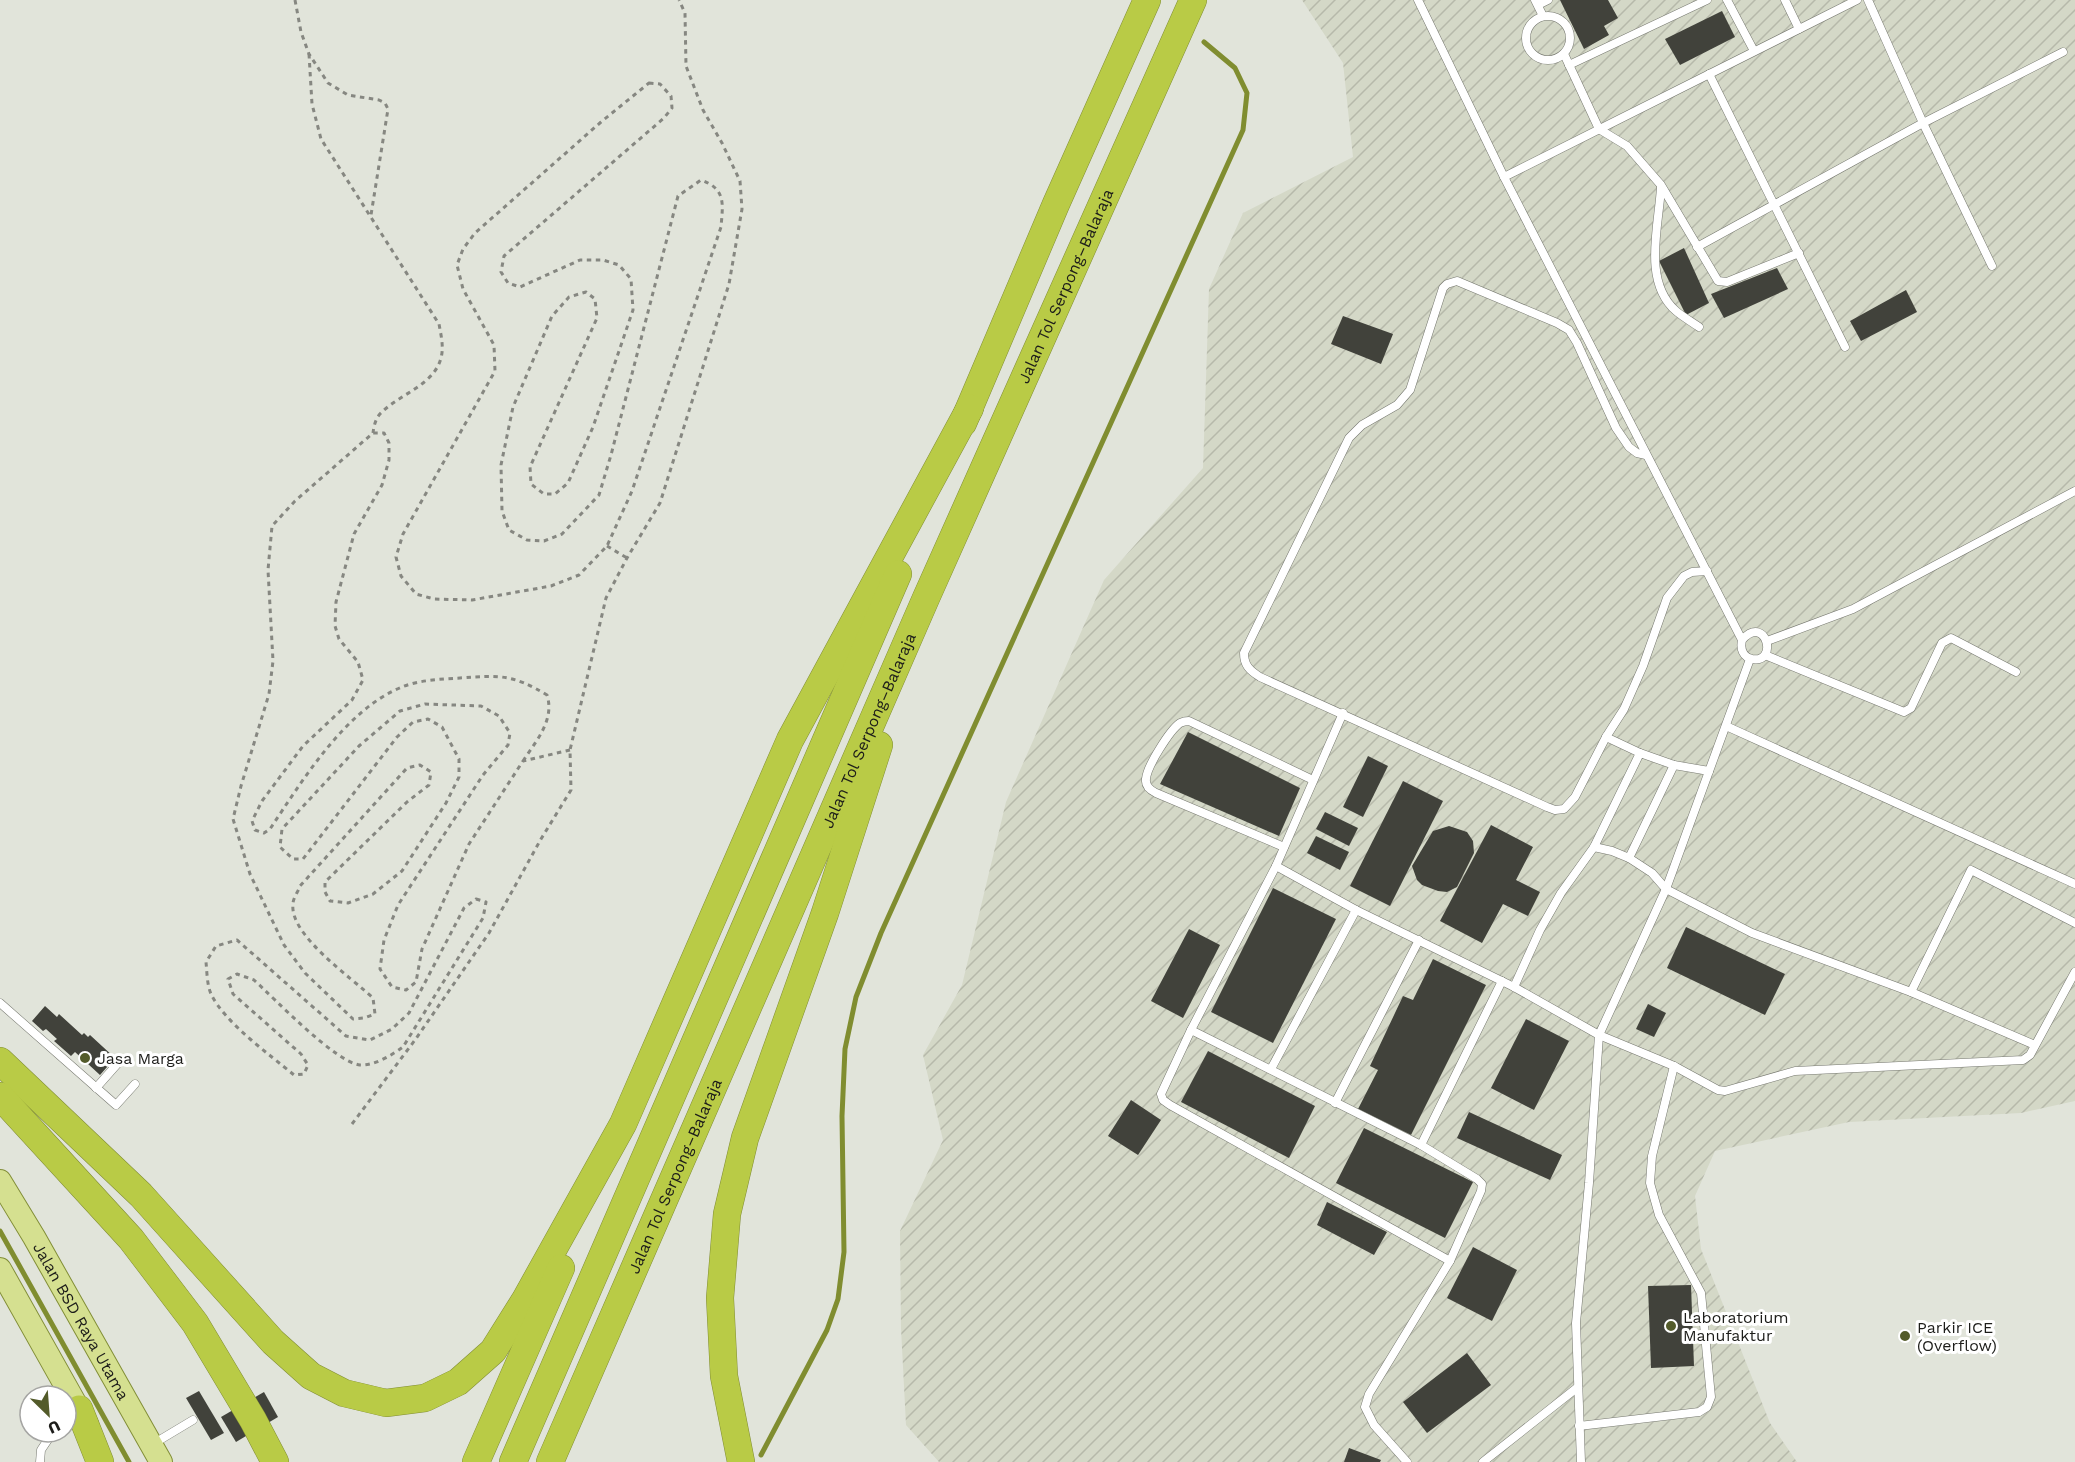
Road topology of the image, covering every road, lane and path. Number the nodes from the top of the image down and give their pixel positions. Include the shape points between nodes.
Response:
1 (296, 0) edge
2 (679, 0) edge
3 (1147, 0) edge
4 (1193, 0) edge
5 (1418, 0) edge
6 (1548, 0) edge
7 (1707, 0) edge
8 (1727, 0) edge
9 (1785, 0) edge
10 (1857, 0) edge
11 (1868, 0) edge
12 (1536, 2) edge
13 (1544, 16) junction
14 (1799, 29) junction
15 (1754, 51) junction
16 (2063, 52) dead end
17 (309, 54) junction
18 (1564, 54) junction
19 (1569, 66) junction
20 (1709, 74) junction
21 (1923, 123) junction
22 (1599, 129) junction
23 (1504, 177) junction
24 (1661, 185) junction
25 (1774, 204) junction
26 (370, 217) junction
27 (1697, 247) junction
28 (1798, 253) junction
29 (1992, 267) dead end
30 (1699, 327) dead end
31 (1845, 347) dead end
32 (970, 408) junction
33 (373, 433) junction
34 (1647, 455) junction
35 (2075, 491) edge
36 (607, 546) junction
37 (627, 558) junction
38 (1707, 571) junction
39 (926, 598) junction
40 (1742, 640) junction
41 (1767, 640) junction
42 (1765, 655) junction
43 (1750, 659) junction
44 (2016, 672) dead end
45 (1343, 713) junction
46 (1726, 726) junction
47 (1606, 737) junction
48 (570, 750) junction
49 (1640, 753) junction
50 (523, 761) junction
51 (1674, 765) junction
52 (1709, 771) junction
53 (1313, 780) junction
54 (1284, 847) junction
55 (1594, 847) junction
56 (1629, 858) junction
57 (1276, 866) junction
58 (2075, 884) edge
59 (1666, 889) junction
60 (1356, 910) junction
61 (2075, 923) edge
62 (1419, 940) junction
63 (2075, 972) edge
64 (1502, 981) junction
65 (1514, 987) junction
66 (1911, 992) junction
67 (0, 1003) edge
68 (1191, 1030) junction
69 (1599, 1035) junction
70 (2036, 1045) junction
71 (0, 1061) edge
72 (119, 1062) dead end
73 (1674, 1066) junction
74 (1271, 1069) junction
75 (294, 1075) joint
76 (135, 1084) dead end
77 (96, 1088) junction
78 (0, 1096) edge
79 (1335, 1103) junction
80 (352, 1124) dead end
81 (623, 1124) junction
82 (1421, 1144) junction
83 (0, 1180) edge
84 (1450, 1261) junction
85 (0, 1269) edge
86 (61, 1384) edge
87 (1578, 1387) junction
88 (78, 1416) edge
89 (78, 1417) edge
90 (193, 1420) dead end
91 (1579, 1426) junction
92 (45, 1444) edge
93 (156, 1453) edge
94 (40, 1462) edge
95 (100, 1462) edge
96 (108, 1462) edge
97 (275, 1462) edge
98 (476, 1462) edge
99 (513, 1462) edge
100 (550, 1462) edge
101 (741, 1462) edge
102 (1407, 1462) edge
103 (1483, 1462) edge
104 (1581, 1462) edge

1 - 17 path
2 - 37 path via 685,14 686,66 703,110 740,181 742,209 729,284 660,503
3 - 32 highway, Jalan Tol Serpong–Balaraja
4 - 39 highway, Jalan Tol Serpong–Balaraja
5 - 23 lane
6 - 12 lane
7 - 19 lane
8 - 15 lane
9 - 14 lane
10 - 14 lane
11 - 21 lane
12 - 13 lane
13 - 18 lane via 1563,21 1570,32
13 - 18 lane via 1533,21 1526,31 1526,43 1542,60 1554,60
14 - 15 lane
15 - 20 lane
16 - 21 lane
17 - 26 path via 312,104 321,139
17 - 26 path via 328,83 348,94 379,100 388,109
18 - 19 lane
19 - 22 lane
20 - 22 lane
20 - 25 lane
21 - 25 lane
21 - 29 lane
22 - 23 lane
22 - 24 lane via 1627,146
23 - 34 lane
24 - 27 lane
24 - 30 lane via 1656,272 1666,299
25 - 27 lane
25 - 28 lane
26 - 33 path via 439,324 442,342 441,358 434,372 381,412
27 - 28 lane via 1722,283
28 - 31 lane
32 - 81 highway via 790,740
32 - 99 highway, Jalan Tol Serpong–Balaraja
33 - 50 path via 384,433 389,443 389,460 382,485 354,534 336,602 339,639 358,662 363,680 352,700 303,746 262,801 252,821 255,830 264,833 270,829 338,736 372,704 402,687 497,675 526,683 547,695 550,704 546,726
33 - 50 path via 272,526 268,570 273,661 233,819 250,874 284,945 305,973 353,1019 375,1014 373,999 309,942 292,905 300,886 407,768 420,765 431,772 429,785 325,882 325,892 330,901 348,903 373,894 402,871 446,803 459,777 459,759 442,727 428,719 413,722 397,737 303,859 292,859 280,847 282,829 359,746 400,711 425,704 481,706 499,716 510,733 508,745 483,775 398,905 384,940 380,969 392,987 406,990 416,982 422,949 469,844
34 - 38 lane
34 - 45 lane via 1629,447 1616,428 1569,330 1457,281 1447,284 1410,390 1397,405 1362,425 1349,438 1244,653 1250,670 1260,677
35 - 41 lane via 1853,609
36 - 36 path via 579,575 550,586 472,600 434,599 416,594 401,576 396,557 403,534 495,371 494,345 463,289 457,265 463,249 475,233 601,122 649,83 660,84 671,96 672,108 664,118 504,255 501,272 507,283 520,286 580,260 603,260 619,266 631,279 633,310 593,427 568,483 555,494 544,494 531,484 530,466 597,318 595,299 586,292 569,297 552,316 513,407 501,465 502,511 509,530 527,540 544,541 562,534 599,495 678,196 701,180 714,185 723,200 721,227 667,389 632,491
36 - 37 path
37 - 48 path via 606,598
38 - 40 lane
38 - 47 lane via 1684,576 1667,598 1643,666 1624,709
39 - 100 highway, Jalan Tol Serpong–Balaraja
39 - 101 highway via 825,913 745,1138 727,1214 720,1298 724,1376
40 - 41 lane via 1755,632
40 - 43 lane via 1741,648
41 - 42 lane
42 - 43 lane
42 - 44 lane via 1904,712 1911,708 1942,643 1948,639
43 - 46 lane
45 - 47 lane via 1560,810 1575,797
45 - 53 lane
46 - 52 lane
46 - 58 lane
47 - 49 lane
48 - 50 path
48 - 80 path via 571,790 489,933
49 - 51 lane
49 - 55 lane
51 - 52 lane
51 - 56 lane
52 - 59 lane
53 - 54 lane
53 - 54 lane via 1189,722 1174,729 1148,772 1146,784 1156,794
54 - 57 lane
55 - 56 lane
55 - 65 lane via 1561,893
56 - 59 lane via 1652,873
57 - 60 lane
57 - 68 lane
59 - 66 lane via 1752,933
59 - 69 lane
60 - 62 lane
60 - 74 lane
61 - 66 lane via 1971,870
62 - 64 lane
62 - 79 lane
63 - 70 lane
64 - 65 lane
64 - 82 lane
65 - 69 lane
66 - 70 lane
67 - 77 lane
68 - 74 lane
68 - 84 lane via 1161,1091 1163,1100
69 - 73 lane
69 - 87 lane via 1576,1323
70 - 73 lane via 2026,1059 2016,1062 1795,1071 1725,1091 1713,1089
71 - 81 highway via 141,1195 280,1348 311,1376 344,1393 386,1402 425,1398 458,1382 493,1351
72 - 77 lane
73 - 91 lane via 1652,1156 1650,1183 1659,1215 1701,1293 1710,1403 1704,1410 1683,1415
74 - 79 lane
75 - 75 path via 216,1002 210,992 206,962 216,946 237,940 346,1036 370,1040 392,1029 409,1013 464,908 476,899 486,902 483,918 403,1047 388,1058 360,1065 336,1054 254,980 237,974 228,979 233,994 301,1054 308,1065 304,1074
76 - 77 lane via 116,1105
78 - 97 highway via 131,1239 195,1323
79 - 82 lane
81 - 98 highway
82 - 84 lane via 1482,1184
83 - 93 main road, Jalan BSD Raya Utama
84 - 102 lane via 1369,1394 1365,1407 1374,1425
85 - 86 main road
87 - 91 lane
87 - 103 lane
88 - 96 main road
89 - 95 highway
90 - 93 lane
91 - 104 lane
92 - 94 lane

